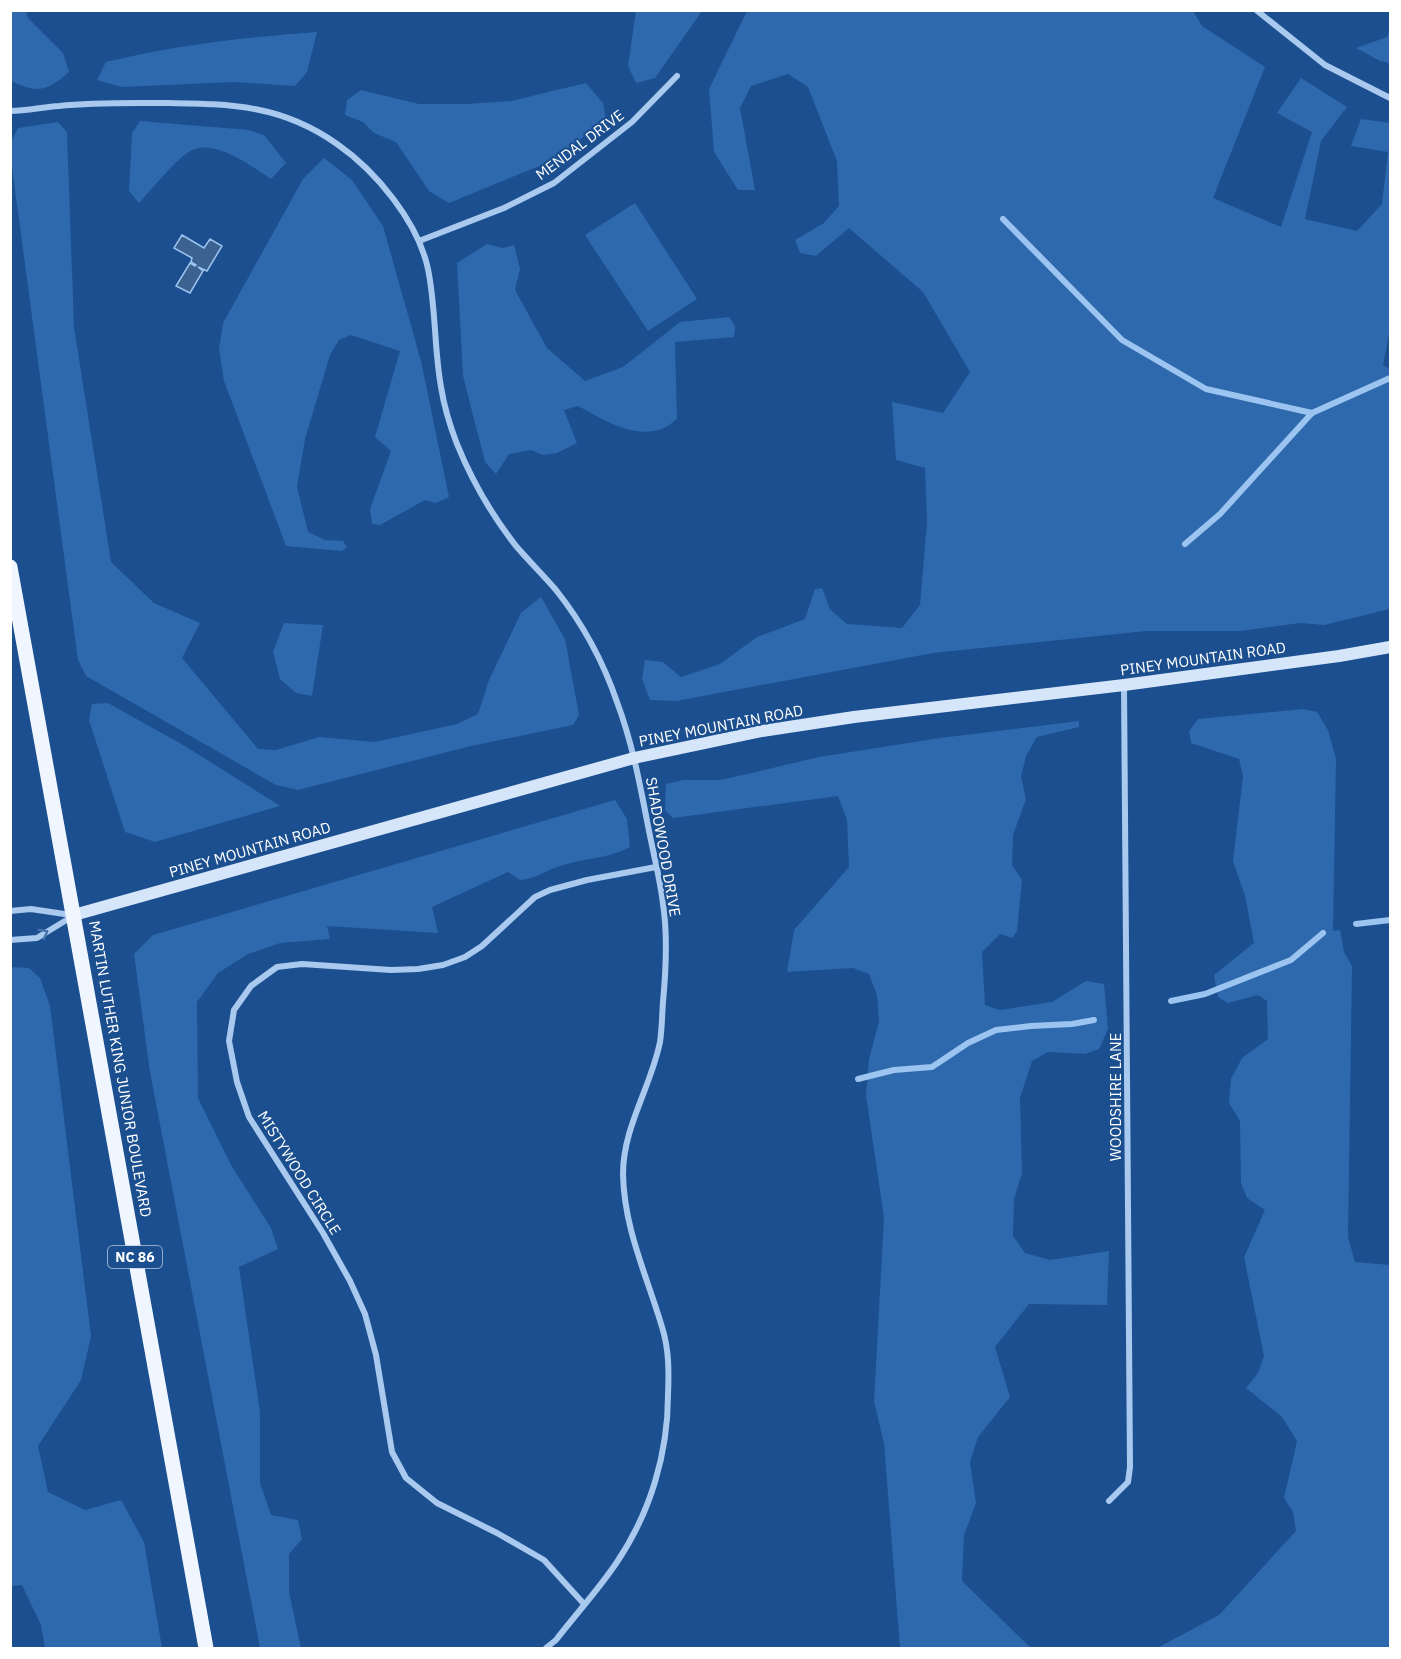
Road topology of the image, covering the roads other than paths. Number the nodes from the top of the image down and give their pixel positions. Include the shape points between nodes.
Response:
1 (1256, 10) edge
2 (677, 76) dead end
3 (1390, 98) edge
4 (12, 113) edge
5 (419, 241) junction
6 (10, 567) edge
7 (1390, 647) edge
8 (1124, 685) junction
9 (634, 758) junction
10 (656, 867) junction
11 (10, 911) edge
12 (74, 915) junction
13 (10, 940) edge
14 (1109, 1501) dead end
15 (584, 1604) junction
16 (206, 1648) edge
17 (546, 1648) edge

1 - 3 street via 1325,65
2 - 5 street, MENDAL DRIVE via 633,122 554,183 504,208
4 - 5 street, SHADOWOOD DRIVE via 129,102 228,104 285,116 340,145 367,168 397,203
5 - 9 street, SHADOWOOD DRIVE via 428,265 440,385 466,467 500,524 584,630 606,672
6 - 12 main road, MARTIN LUTHER KING JUNIOR BOULEVARD / NC 86
7 - 8 street, PINEY MOUNTAIN ROAD
8 - 9 street, PINEY MOUNTAIN ROAD via 835,720
8 - 14 street, WOODSHIRE LANE via 1130,1467 1128,1482
9 - 10 street, SHADOWOOD DRIVE
9 - 12 street, PINEY MOUNTAIN ROAD
10 - 15 street, SHADOWOOD DRIVE via 664,907 666,962 660,1043 634,1113 623,1171 630,1234 662,1324 669,1356 668,1417 660,1470 643,1515 618,1561
10 - 15 street, MISTYWOOD CIRCLE via 550,890 535,897 482,946 443,965 391,970 302,964 277,967 251,986 234,1010 229,1041 249,1118 323,1233 365,1314 392,1452 406,1478 437,1503 544,1560
11 - 12 street via 32,909
13 -> 12 street via 37,938
12 - 16 main road, MARTIN LUTHER KING JUNIOR BOULEVARD / NC 86
15 - 17 street, SHADOWOOD DRIVE

